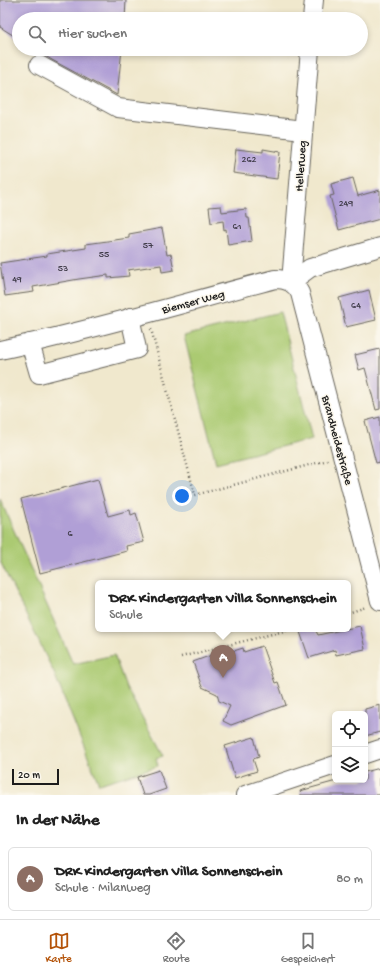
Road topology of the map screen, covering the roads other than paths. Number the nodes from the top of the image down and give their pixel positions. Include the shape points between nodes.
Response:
1 (314, 0) edge
2 (313, 12) edge
3 (309, 56) edge
4 (39, 65) dead end
5 (303, 130) junction
6 (380, 247) edge
7 (291, 282) junction
8 (130, 317) junction
9 (30, 343) junction
10 (0, 350) edge
11 (380, 601) edge
12 (380, 749) edge
13 (368, 753) edge
14 (332, 766) edge
15 (245, 795) edge

1 - 2 street
3 - 5 street, Hellerweg
4 - 5 street via 118,108
5 - 7 street, Hellerweg
6 - 7 street via 310,268
7 - 8 street, Biemser Weg via 275,278
7 - 11 street, Brandheidestraße via 300,293
8 - 9 street, Biemser Weg
8 - 9 street via 137,348 39,374
9 - 10 street, Biemser Weg
12 - 13 street
14 - 15 street

